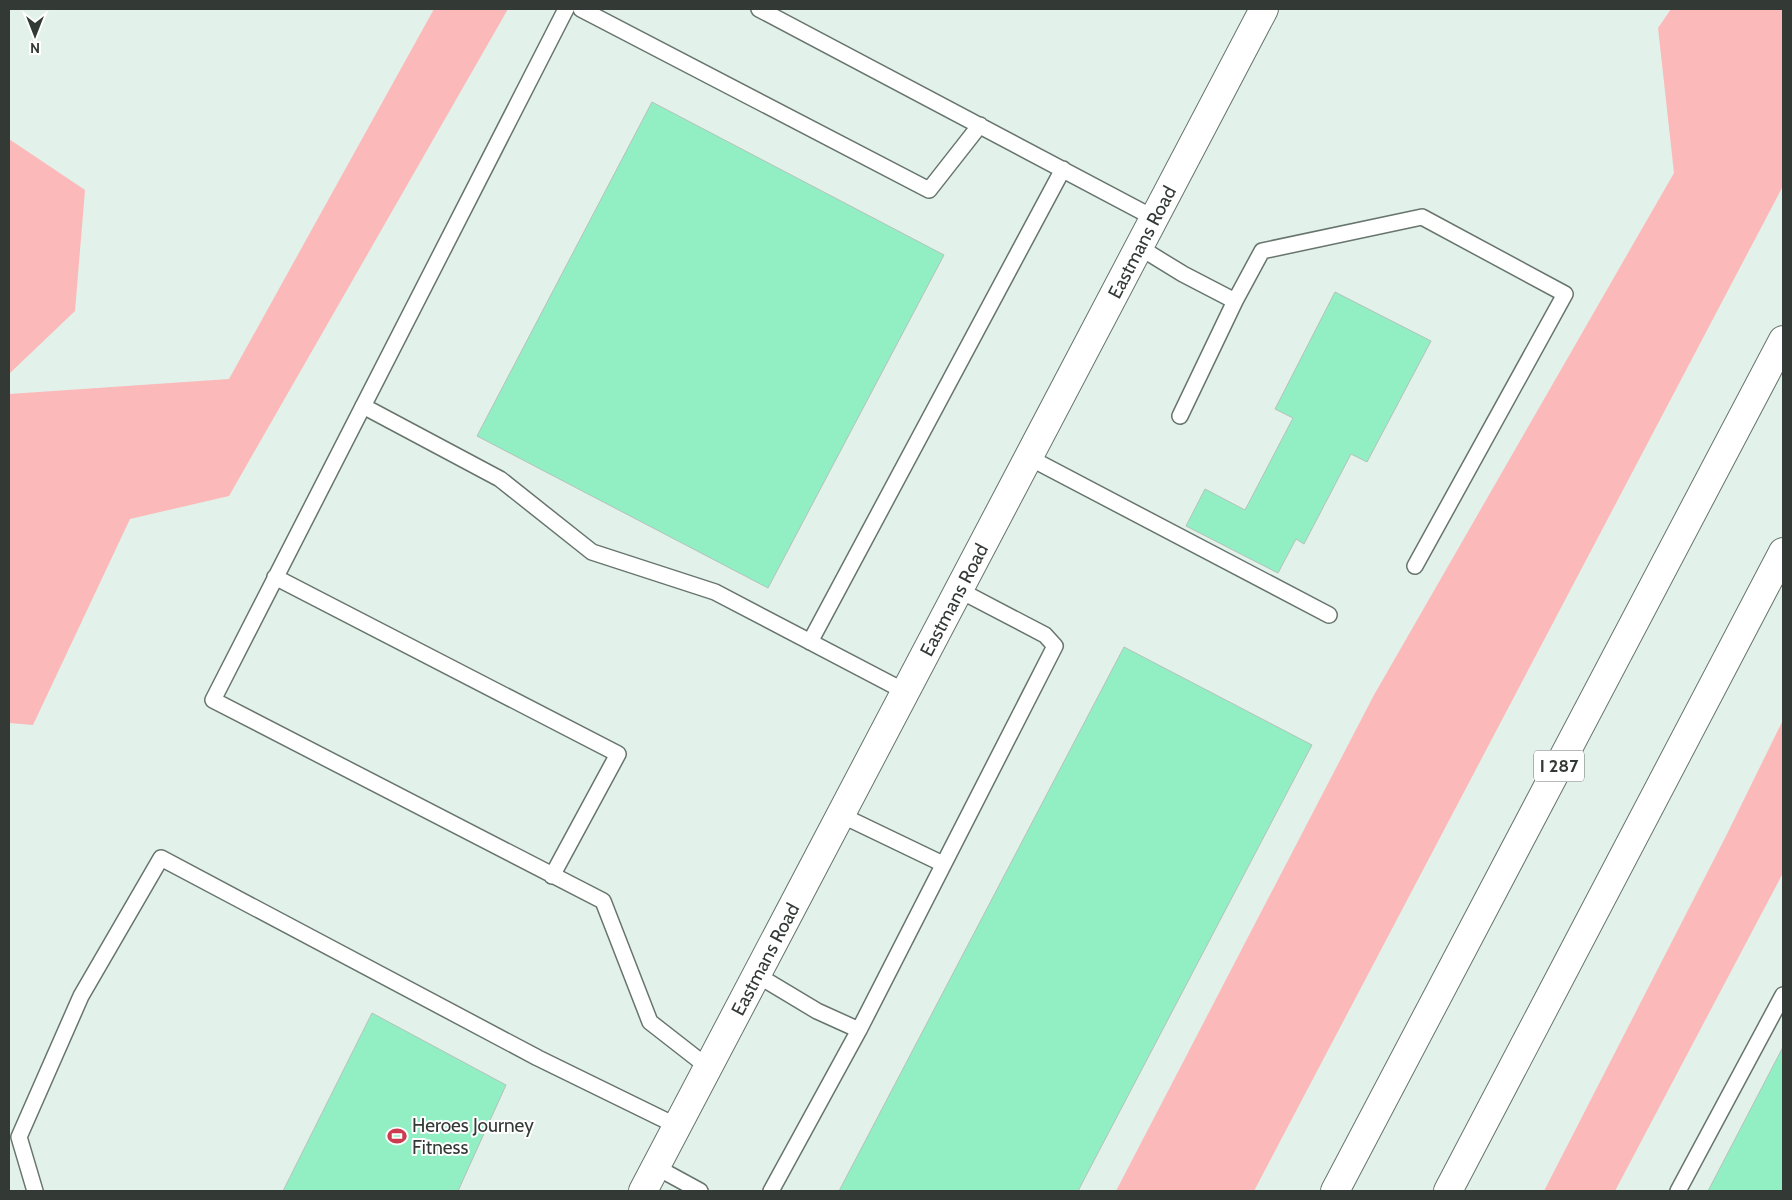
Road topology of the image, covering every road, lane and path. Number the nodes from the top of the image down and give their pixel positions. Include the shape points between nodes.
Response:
1 (566, 9) edge
2 (581, 9) edge
3 (759, 9) edge
4 (1264, 9) edge
5 (980, 125) junction
6 (1063, 169) junction
7 (1154, 218) junction
8 (1139, 247) junction
9 (1235, 301) junction
10 (1783, 340) edge
11 (363, 406) junction
12 (1180, 416) dead end
13 (1028, 457) junction
14 (1783, 552) edge
15 (1415, 566) dead end
16 (275, 577) junction
17 (959, 590) junction
18 (1329, 616) dead end
19 (810, 642) junction
20 (906, 692) junction
21 (841, 815) junction
22 (943, 864) junction
23 (552, 876) junction
24 (757, 975) junction
25 (1783, 995) edge
26 (859, 1030) junction
27 (709, 1068) junction
28 (677, 1126) junction
29 (656, 1167) junction
30 (35, 1191) edge
31 (643, 1191) edge
32 (700, 1191) edge
33 (771, 1191) edge
34 (1335, 1191) edge
35 (1448, 1191) edge
36 (1678, 1191) edge

1 - 11 lane
2 - 5 lane via 930,190
3 - 5 lane
4 - 7 main road, Eastmans Road
5 - 6 lane
6 - 7 lane
6 - 19 lane
7 - 8 main road, Eastmans Road
8 - 9 lane
8 - 13 main road, Eastmans Road
9 - 12 lane
9 - 15 lane via 1262,251 1422,217 1565,294
10 - 34 main road, I 287
11 - 16 lane
11 - 19 lane via 500,479 592,552 715,592
13 - 17 main road, Eastmans Road
13 - 18 lane
14 - 35 main road
16 - 23 lane via 214,700
16 - 23 lane via 618,754
17 - 20 main road, Eastmans Road
17 - 22 lane via 1045,635 1055,646
19 - 20 lane
20 - 21 main road, Eastmans Road
21 - 22 lane
21 - 24 main road, Eastmans Road
22 - 26 lane
23 - 27 lane via 603,901 650,1022
24 - 26 lane via 817,1011
24 - 27 main road, Eastmans Road
25 - 36 lane
26 - 33 lane
27 - 28 main road, Eastmans Road
28 - 29 main road, Eastmans Road
28 - 30 lane via 538,1058 161,858 81,996 19,1137
29 - 31 main road, Eastmans Road
29 - 32 lane

